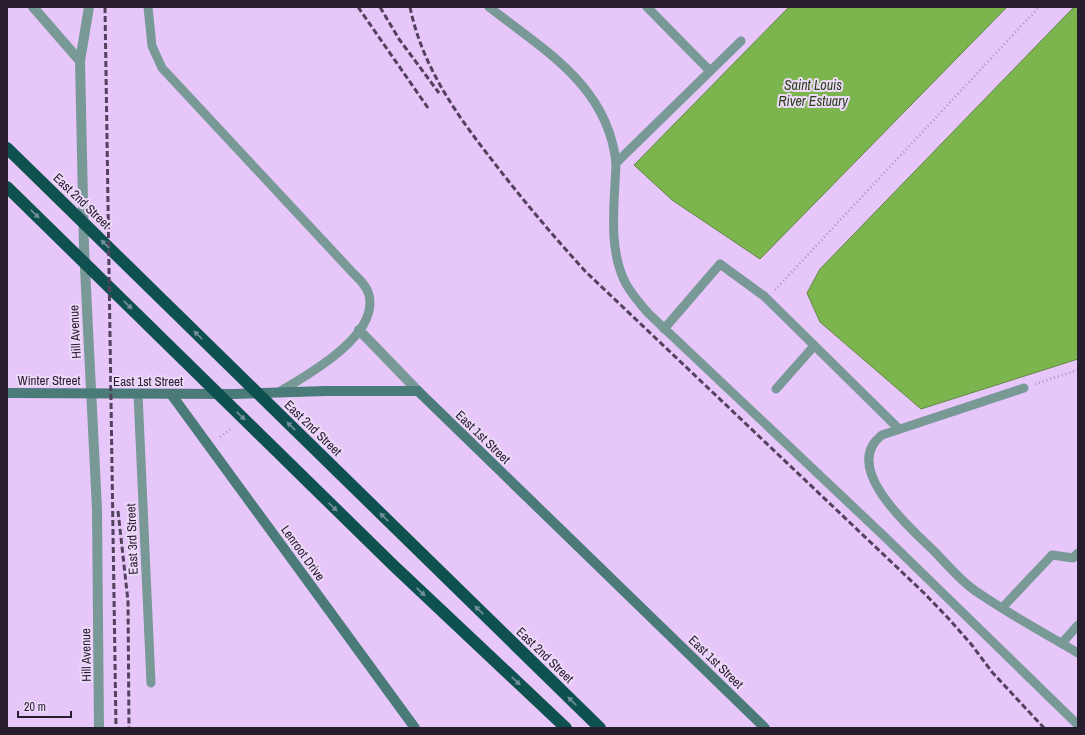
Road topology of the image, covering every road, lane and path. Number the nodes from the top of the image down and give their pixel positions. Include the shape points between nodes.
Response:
1 (33, 7) edge
2 (89, 7) edge
3 (148, 7) edge
4 (489, 7) edge
5 (647, 7) edge
6 (1040, 7) edge
7 (741, 41) dead end
8 (80, 60) junction
9 (710, 71) junction
10 (7, 148) edge
11 (616, 162) junction
12 (7, 187) edge
13 (766, 299) junction
14 (664, 329) junction
15 (359, 330) junction
16 (814, 346) junction
17 (1078, 370) edge
18 (1024, 388) joint
19 (776, 389) dead end
20 (418, 391) junction
21 (279, 392) junction
22 (7, 393) edge
23 (91, 394) junction
24 (138, 394) junction
25 (171, 394) junction
26 (899, 429) junction
27 (1078, 553) edge
28 (1002, 608) junction
29 (1078, 625) edge
30 (1062, 643) junction
31 (1078, 653) edge
32 (151, 683) dead end
33 (1078, 725) edge
34 (100, 728) edge
35 (415, 728) edge
36 (566, 728) edge
37 (600, 728) edge
38 (765, 728) edge

1 - 8 street
2 - 8 street, Hill Avenue
3 - 15 lane via 152,46 162,68 366,287 370,309
4 - 11 lane via 581,82 602,114 614,145
5 - 9 lane
6 - 13 path
7 - 9 lane
8 - 23 street, Hill Avenue via 84,248
9 - 11 lane
37 -> 10 highway, East 2nd Street
11 - 14 lane via 616,246 622,273 634,296
12 -> 36 highway via 393,565
13 - 14 lane via 720,264
13 - 16 lane
14 - 33 lane
15 - 20 street
15 - 21 lane via 331,359
16 - 19 lane
16 - 26 lane
17 - 18 path
18 - 26 lane
20 - 21 street, East 1st Street
20 - 38 street, East 1st Street
21 - 25 street, East 1st Street
22 - 23 street, Winter Street
23 - 24 street, East 1st Street
23 - 34 street, Hill Avenue via 97,510
24 - 25 street, East 1st Street
24 - 32 lane, East 3rd Street
25 - 35 street, Lenroot Drive
26 - 28 lane via 882,435 873,445 869,461 877,487 895,512 966,584
27 - 28 lane via 1073,558 1052,555
28 - 30 lane
29 - 30 lane
30 - 31 lane

